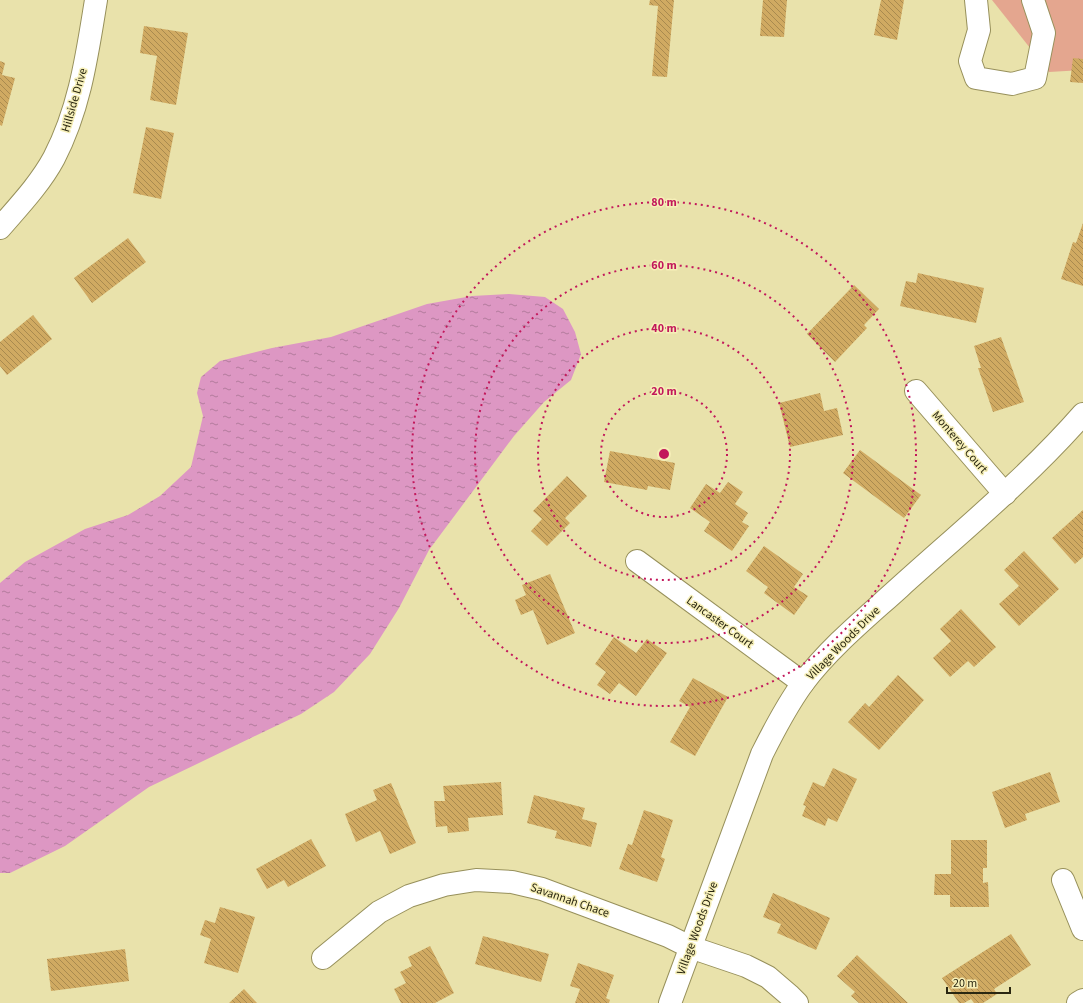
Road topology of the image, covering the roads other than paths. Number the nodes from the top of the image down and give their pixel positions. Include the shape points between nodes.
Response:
1 (96, 0) edge
2 (976, 0) edge
3 (1033, 0) edge
4 (5, 215) edge
5 (916, 391) dead end
6 (1083, 414) edge
7 (1005, 494) junction
8 (637, 561) dead end
9 (803, 683) junction
10 (1063, 880) dead end
11 (1083, 929) edge
12 (690, 947) junction
13 (323, 958) dead end
14 (1083, 1000) edge
15 (670, 1003) edge
16 (796, 1003) edge
17 (1078, 1003) edge

1 - 4 street, Hillside Drive via 82,82 69,124 53,159 33,188
2 - 3 street via 979,30 970,61 976,78 1012,84 1035,78 1044,33
5 - 7 street, Monterey Court
6 - 7 street, Village Woods Drive via 1056,445
7 - 9 street, Village Woods Drive via 852,631
8 - 9 street, Lancaster Court
9 - 12 street, Village Woods Drive via 779,720 762,754
10 - 11 street
12 - 13 street, Savannah Chace via 668,936 542,889 512,882 476,880 444,885 409,896 379,912
12 - 15 street, Village Woods Drive
12 - 16 street, Savannah Chace via 746,966 768,977
14 - 17 street

